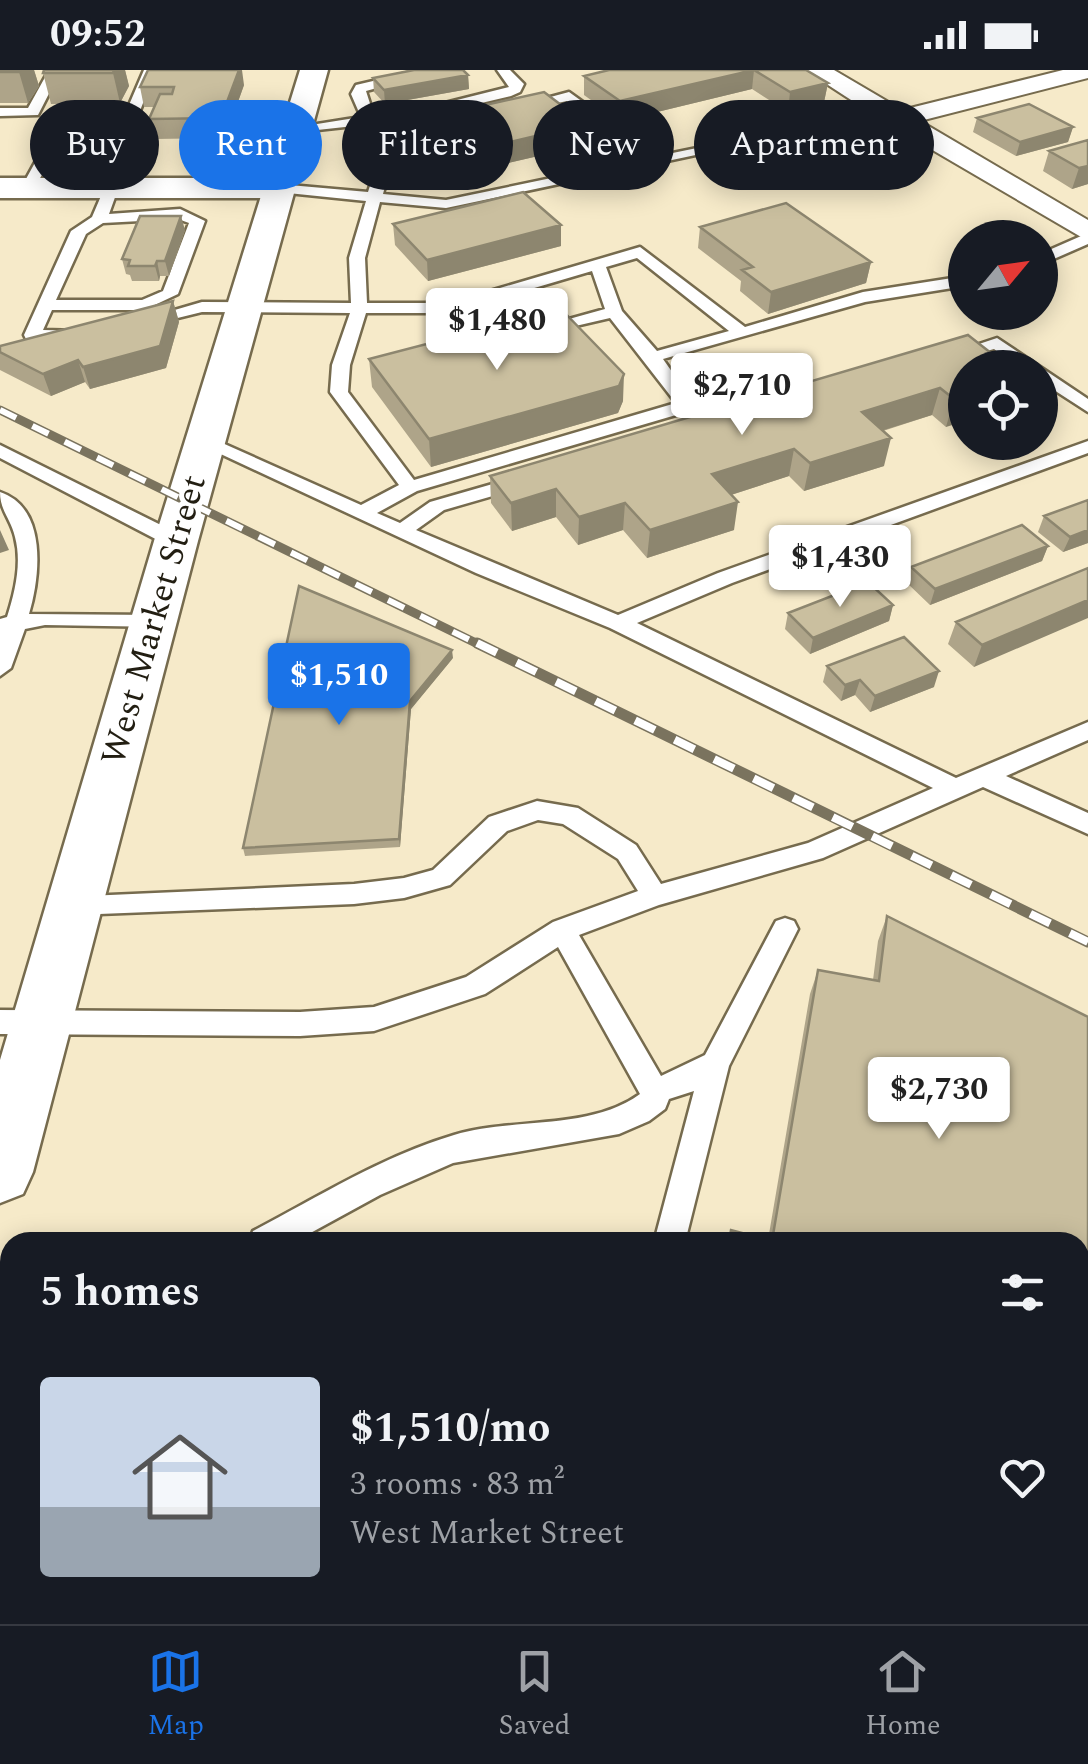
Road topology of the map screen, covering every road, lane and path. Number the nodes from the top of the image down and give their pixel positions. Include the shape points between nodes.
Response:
1 (55, 70) edge
2 (150, 70) edge
3 (314, 70) edge
4 (436, 70) edge
5 (502, 70) edge
6 (817, 70) edge
7 (1088, 71) edge
8 (553, 99) junction
9 (306, 100) edge
10 (361, 100) edge
11 (480, 100) edge
12 (574, 100) edge
13 (866, 100) edge
14 (934, 106) edge
15 (0, 112) edge
16 (934, 142) edge
17 (30, 168) edge
18 (533, 186) edge
19 (14, 188) edge
20 (246, 190) edge
21 (277, 190) edge
22 (307, 190) edge
23 (379, 190) edge
24 (378, 195) junction
25 (101, 199) junction
26 (1088, 235) edge
27 (1058, 251) edge
28 (597, 264) junction
29 (948, 284) edge
30 (45, 306) junction
31 (244, 307) junction
32 (359, 309) junction
33 (614, 312) junction
34 (122, 326) edge
35 (104, 330) edge
36 (742, 332) junction
37 (523, 333) edge
38 (972, 350) edge
39 (1007, 350) edge
40 (653, 357) junction
41 (948, 357) edge
42 (941, 359) edge
43 (1058, 386) edge
44 (1088, 407) edge
45 (204, 442) junction
46 (1088, 447) edge
47 (0, 451) edge
48 (549, 474) edge
49 (410, 487) junction
50 (0, 498) edge
51 (362, 513) junction
52 (402, 531) junction
53 (176, 541) junction
54 (154, 622) junction
55 (618, 624) junction
56 (8, 625) edge
57 (0, 668) edge
58 (1088, 730) edge
59 (982, 776) junction
60 (954, 788) junction
61 (1088, 824) edge
62 (655, 896) junction
63 (74, 904) junction
64 (784, 929) dead end
65 (562, 930) junction
66 (20, 1023) edge
67 (715, 1064) junction
68 (654, 1091) junction
69 (0, 1172) edge
70 (284, 1232) edge
71 (673, 1232) edge

1 - 15 lane via 33,112
2 - 25 lane
3 - 9 main road, West Market Street
4 - 10 lane via 361,88
5 - 11 lane via 515,89
6 - 13 street
7 - 14 street
8 - 8 lane via 521,111
8 - 12 lane
16 - 26 street
17 - 19 lane
18 - 24 lane via 446,204
19 - 25 main road
20 - 25 main road
21 - 31 main road, West Market Street
22 - 24 lane
23 - 24 lane
24 - 32 lane via 357,258
25 - 30 lane via 78,231
25 - 30 lane via 196,221 170,294 144,305
26 - 27 lane
28 - 32 lane via 450,308
28 - 33 lane
28 - 36 lane via 640,252
29 - 36 lane via 863,297
30 - 35 lane via 32,335
31 - 32 lane
31 - 34 lane via 202,307
31 - 45 main road, West Market Street
32 - 49 lane via 350,372 339,392
33 - 37 lane
33 - 40 lane
36 - 40 lane
38 - 39 lane via 997,343
40 - 49 lane via 687,406
41 - 42 lane
43 - 44 lane
45 - 51 lane
45 - 53 main road, West Market Street
46 - 55 lane via 725,578
47 - 53 lane
48 - 52 lane via 436,506
49 - 51 lane
50 - 56 lane via 20,518 29,560 28,582
51 - 52 lane
52 - 55 lane
53 - 54 main road, West Market Street
54 - 56 lane via 45,618
54 - 63 main road, West Market Street
55 - 60 lane
56 - 57 lane
58 - 59 lane
59 - 60 lane
59 - 61 lane
60 - 62 lane via 814,851
62 - 63 lane via 627,852 569,814 537,810 498,824 441,878 404,888
62 - 65 lane
63 - 66 main road, West Market Street
64 - 67 lane
65 - 66 lane via 474,986 374,1020
65 - 68 lane
66 - 69 main road, West Market Street
67 - 68 lane
67 - 71 lane
68 - 70 lane via 656,1100 646,1109 619,1121 440,1153

